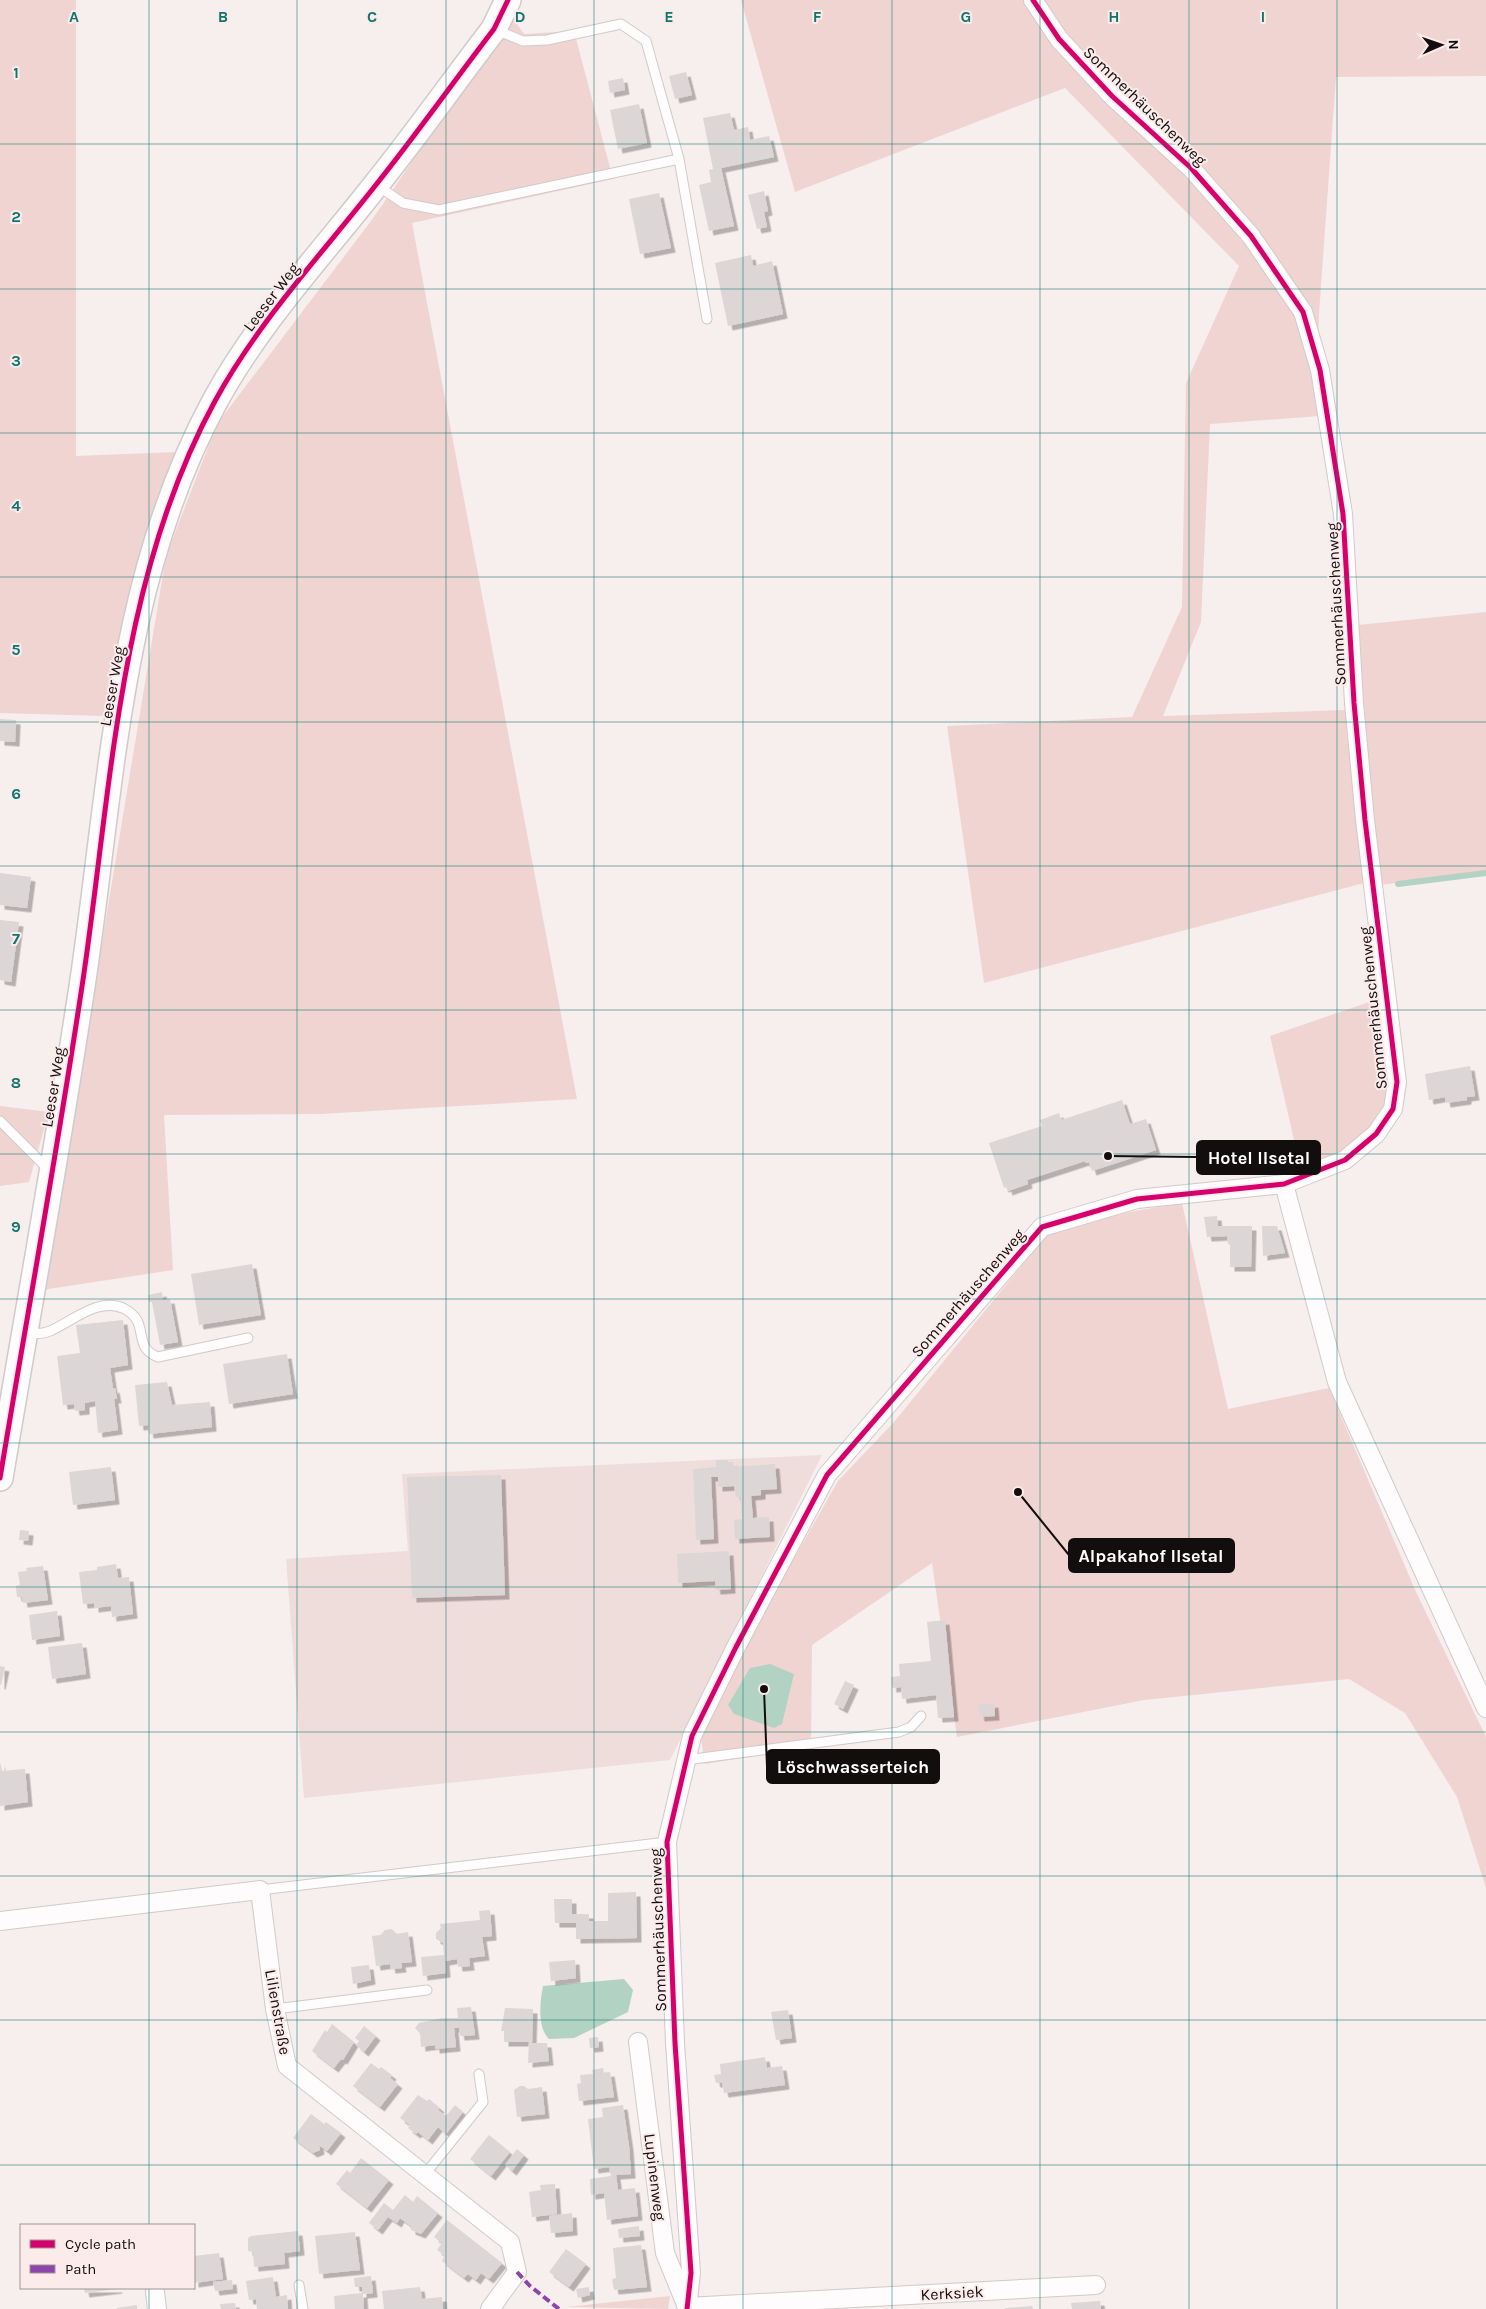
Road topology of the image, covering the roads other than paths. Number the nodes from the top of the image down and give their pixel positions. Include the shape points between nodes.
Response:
1 (508, 0) edge
2 (1034, 0) edge
3 (494, 29) junction
4 (679, 159) junction
5 (377, 185) junction
6 (707, 319) dead end
7 (0, 1121) edge
8 (52, 1174) junction
9 (1284, 1184) junction
10 (25, 1333) junction
11 (248, 1338) dead end
12 (0, 1478) edge
13 (1486, 1708) edge
14 (921, 1716) dead end
15 (686, 1760) junction
16 (667, 1842) junction
17 (260, 1890) junction
18 (0, 1921) edge
19 (427, 1990) dead end
20 (275, 2009) junction
21 (638, 2042) dead end
22 (479, 2074) dead end
23 (426, 2174) junction
24 (299, 2285) dead end
25 (1096, 2285) dead end
26 (687, 2308) edge
27 (303, 2309) edge
28 (490, 2309) edge

1 - 3 street, Leeser Weg
2 - 9 street, Sommerhäuschenweg via 1060,39 1079,60 1112,96 1191,168 1250,236 1303,312 1320,370 1344,514 1354,703 1397,1082 1393,1109 1376,1134 1346,1160
3 - 4 lane via 523,41 547,40 621,24 628,28 646,41
3 - 5 street, Leeser Weg
4 - 5 lane via 439,210 403,203
4 - 6 lane
5 - 8 street, Leeser Weg via 267,321 232,373 178,480 155,547 125,671 84,973
7 - 8 lane
8 - 10 street, Leeser Weg
9 - 13 street via 1337,1382
9 - 15 street, Sommerhäuschenweg via 1137,1199 1042,1227 827,1475 736,1647 697,1728
10 - 11 lane via 50,1331 77,1315 110,1306 124,1308 134,1315 142,1328 143,1345 148,1353 158,1357
10 - 12 street, Leeser Weg
14 - 15 lane via 911,1727 899,1732
15 - 16 street, Sommerhäuschenweg
16 - 17 lane
16 - 26 street, Sommerhäuschenweg via 675,2044 691,2273
17 - 18 street
17 - 20 street, Lilienstraße
19 - 20 lane
20 - 23 street, Lilienstraße via 287,2066
21 - 26 street, Lupinenweg via 665,2253
22 - 23 lane via 482,2102
23 - 28 street, Lilienstraße via 510,2242 517,2272
24 - 27 lane
25 - 26 street, Kerksiek

